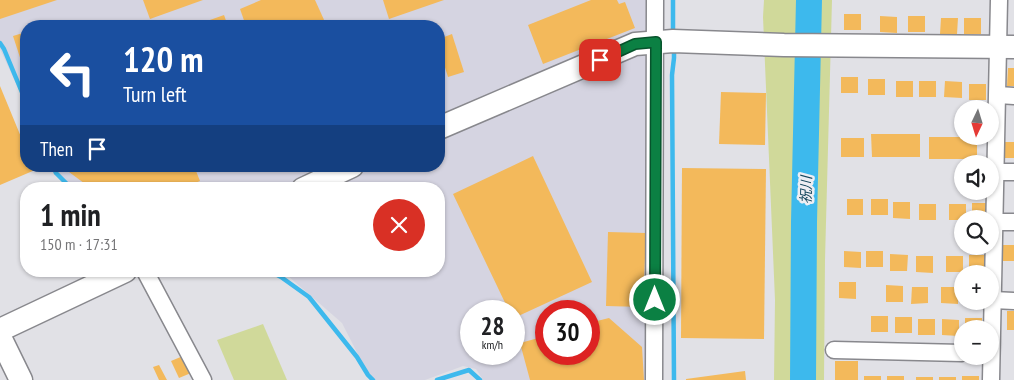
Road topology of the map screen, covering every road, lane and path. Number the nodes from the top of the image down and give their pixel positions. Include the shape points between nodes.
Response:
1 (655, 0) edge
2 (999, 0) edge
3 (656, 42) junction
4 (1007, 47) edge
5 (1006, 95) edge
6 (445, 125) edge
7 (998, 155) edge
8 (339, 172) edge
9 (999, 172) edge
10 (1014, 172) edge
11 (319, 182) edge
12 (999, 222) edge
13 (1014, 222) edge
14 (112, 277) edge
15 (148, 277) edge
16 (999, 300) edge
17 (1014, 301) edge
18 (0, 330) edge
19 (0, 337) edge
20 (834, 350) dead end
21 (954, 353) edge
22 (991, 365) edge
23 (21, 380) edge
24 (203, 380) edge
25 (654, 380) edge
26 (992, 380) edge

1 - 3 street
2 - 4 street
3 - 4 street
3 - 6 street via 635,44
3 - 25 street
4 - 5 street
5 - 7 street
8 - 11 street
9 - 10 street
12 - 13 street
14 - 18 street
15 - 24 street
16 - 17 street
19 - 23 street
20 - 21 street
22 - 26 street

